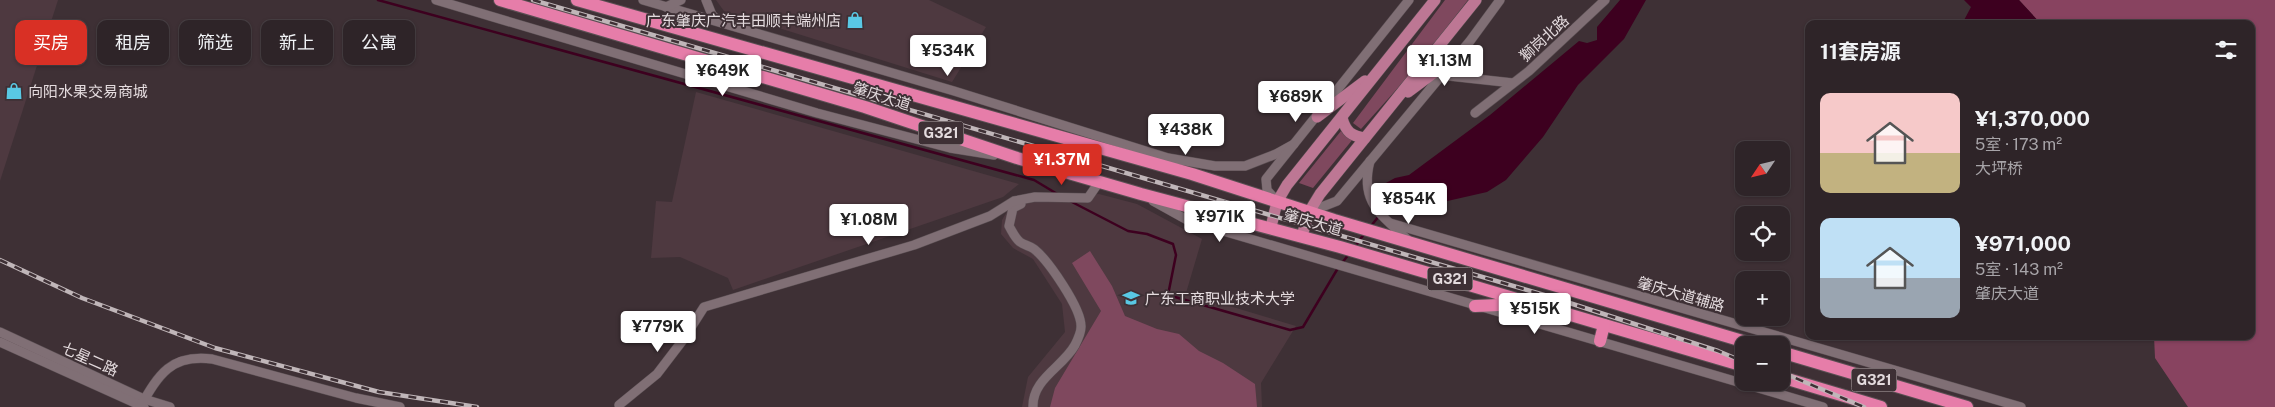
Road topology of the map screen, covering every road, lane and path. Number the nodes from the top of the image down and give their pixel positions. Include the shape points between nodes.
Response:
1 (436, 0) edge
2 (500, 0) edge
3 (577, 0) edge
4 (643, 0) edge
5 (681, 0) edge
6 (706, 0) edge
7 (1409, 0) edge
8 (1435, 0) edge
9 (1476, 0) edge
10 (1500, 0) edge
11 (1605, 0) edge
12 (666, 7) junction
13 (720, 23) junction
14 (1454, 57) junction
15 (1377, 72) junction
16 (1440, 75) junction
17 (1513, 83) junction
18 (1395, 102) junction
19 (1475, 113) dead end
20 (1317, 117) junction
21 (1342, 118) junction
22 (1365, 138) junction
23 (1294, 144) junction
24 (1017, 158) junction
25 (1135, 158) junction
26 (1168, 158) junction
27 (1370, 159) junction
28 (1192, 174) junction
29 (1099, 182) junction
30 (1141, 194) junction
31 (1035, 197) junction
32 (1277, 202) junction
33 (1309, 212) junction
34 (1390, 223) junction
35 (1271, 227) junction
36 (1302, 236) junction
37 (1452, 242) junction
38 (1411, 243) junction
39 (1533, 304) junction
40 (1476, 306) junction
41 (1604, 325) junction
42 (0, 332) edge
43 (1735, 339) edge
44 (1600, 341) junction
45 (0, 342) edge
46 (1790, 355) edge
47 (1735, 363) edge
48 (1790, 380) edge
49 (142, 405) edge
50 (619, 405) dead end
51 (170, 407) edge
52 (400, 407) edge
53 (1033, 407) edge
54 (1823, 407) edge
55 (1881, 407) edge
56 (1967, 407) edge
57 (2021, 407) edge

1 - 24 street via 817,113 950,148
2 - 24 highway, 肇庆大道 / G321 via 864,107
3 - 25 highway, 肇庆大道 / G321
4 - 12 street
5 - 12 street
6 - 13 street via 712,15
7 - 20 street
8 - 15 main road
9 - 18 main road
10 - 14 street
11 - 17 street, 獅岗北路
12 - 13 street
13 - 26 street
14 - 16 street
14 - 18 main road
15 - 20 main road
15 - 21 main road
16 - 17 street
16 - 27 street
17 - 19 street, 獅岗北路
18 - 22 main road
20 - 23 street
21 - 22 main road via 1350,134
21 - 32 main road
22 - 33 main road
23 - 26 street via 1245,166 1214,166
23 - 32 street via 1266,179 1267,190
24 - 29 highway, 肇庆大道 / G321
25 - 26 street
25 - 28 highway, 肇庆大道 / G321
26 - 28 street
27 - 33 street via 1337,200
27 - 34 street via 1367,192 1375,208
28 - 32 highway, 肇庆大道 / G321
29 - 30 highway, 肇庆大道 / G321
29 - 31 street via 1088,198
30 - 35 highway, 肇庆大道 / G321
30 - 40 street via 1189,221
31 - 50 street via 1014,201 990,216 914,245 704,307 657,374
31 - 53 street via 1013,208 1009,226 1019,241 1034,249 1048,265 1078,312 1082,326 1073,348 1037,390
32 - 33 highway, 肇庆大道 / G321
32 - 35 main road
33 - 36 main road
33 - 38 highway, 肇庆大道 / G321
34 - 37 street, 肇庆大道辅路
34 - 38 street
35 - 36 highway, 肇庆大道 / G321
36 - 39 highway, 肇庆大道 / G321
37 - 38 street
37 - 57 street, 肇庆大道辅路
38 - 43 highway, 肇庆大道 / G321
39 - 40 highway
39 - 41 highway, 肇庆大道 / G321
40 - 44 street
41 - 44 highway
41 - 47 highway, 肇庆大道 / G321
42 - 49 street, 七星二路
44 - 54 street
45 - 49 street, 七星二路
46 - 56 highway, G321
48 - 55 highway, G321
49 - 51 street, 七星二路
49 - 52 street via 170,367 188,358 199,357

